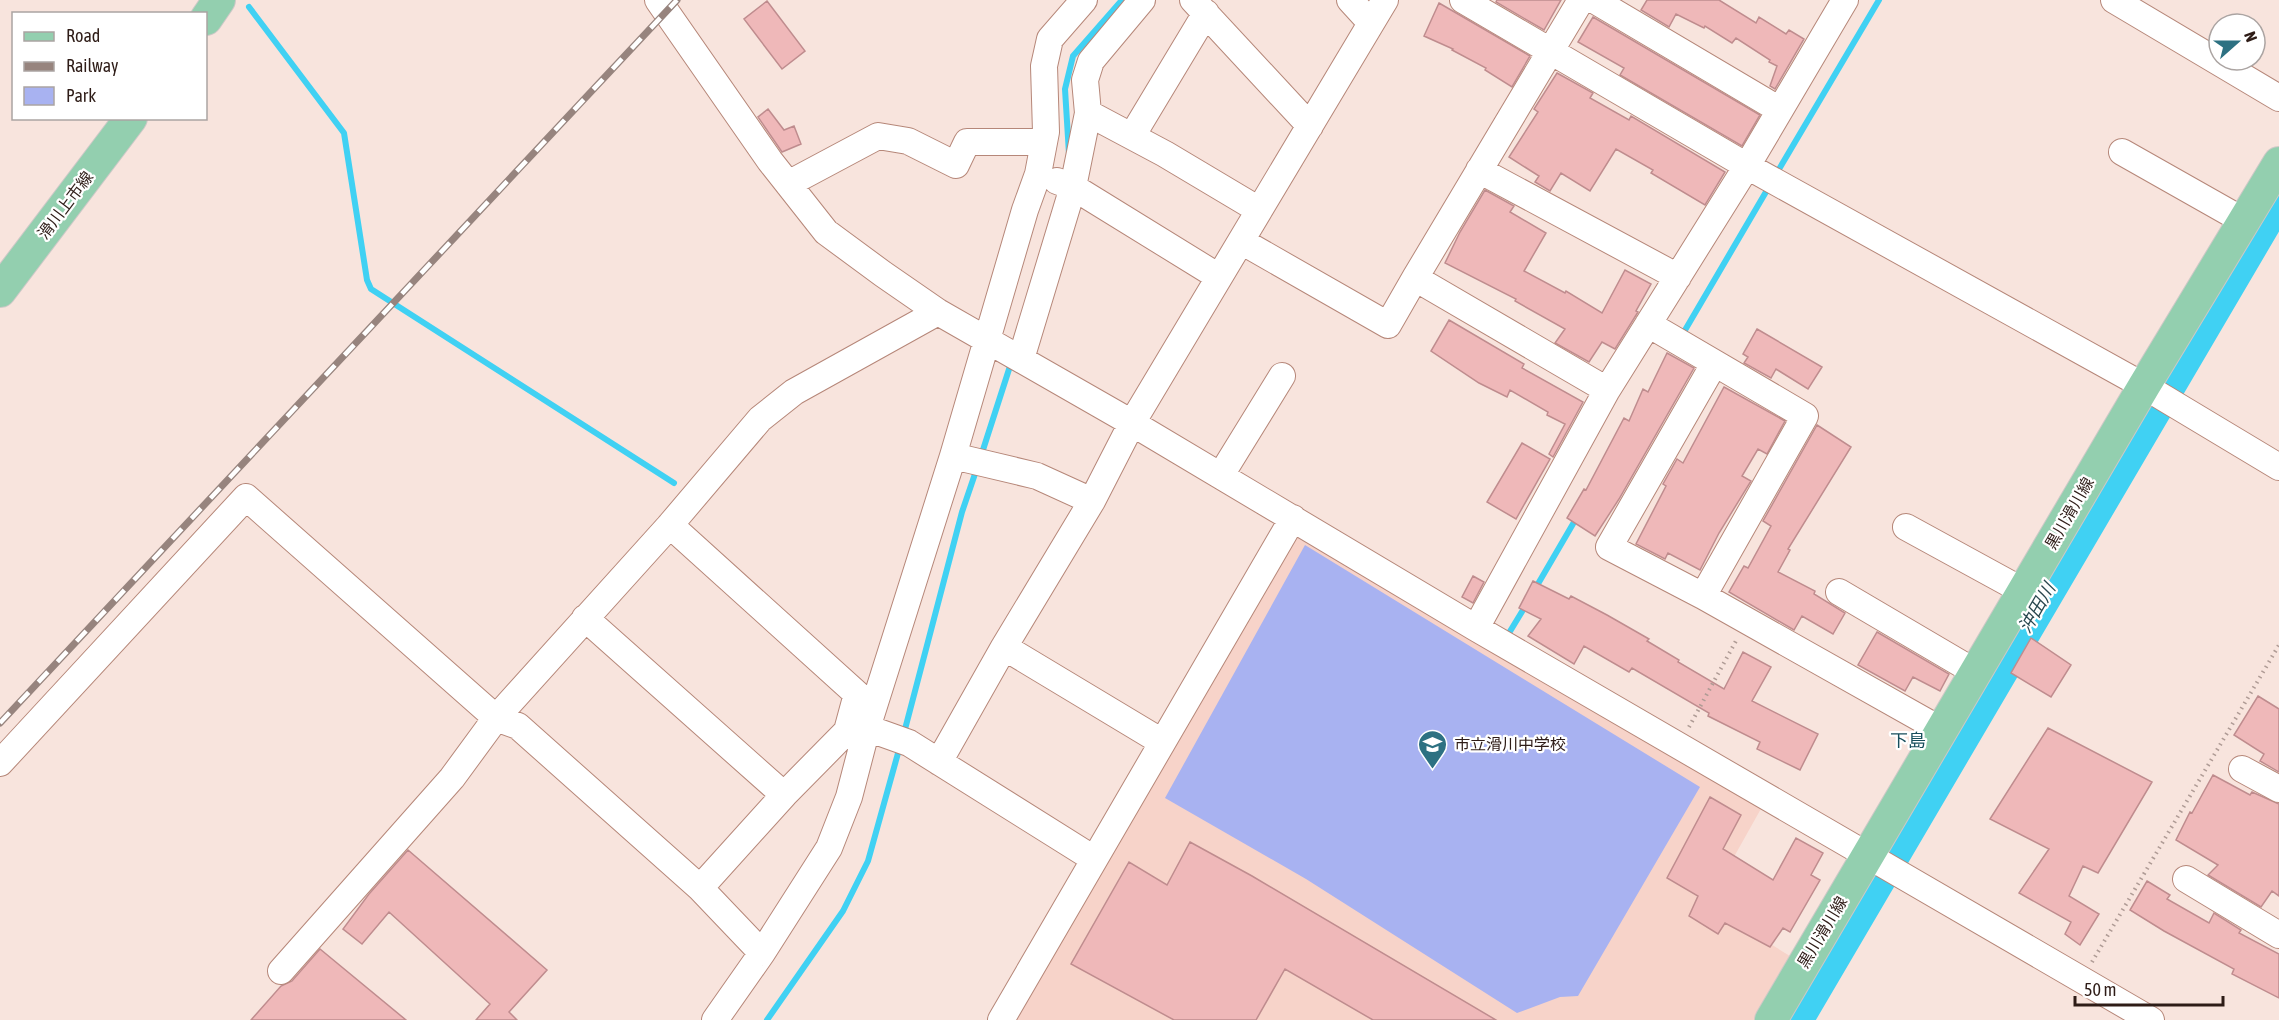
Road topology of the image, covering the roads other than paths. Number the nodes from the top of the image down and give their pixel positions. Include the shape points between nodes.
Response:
1 (219, 0) edge
2 (658, 0) edge
3 (1142, 0) edge
4 (1350, 0) edge
5 (1385, 0) edge
6 (1463, 0) edge
7 (1581, 0) edge
8 (1594, 0) edge
9 (1845, 0) edge
10 (2114, 0) edge
11 (1077, 3) edge
12 (1199, 7) edge
13 (207, 18) edge
14 (1371, 22) junction
15 (1551, 50) junction
16 (2279, 98) edge
17 (1780, 110) junction
18 (1088, 113) junction
19 (129, 120) edge
20 (1310, 126) junction
21 (1132, 136) junction
22 (1044, 142) junction
23 (2122, 152) dead end
24 (2279, 163) edge
25 (1748, 166) junction
26 (1479, 170) junction
27 (1038, 174) junction
28 (789, 184) junction
29 (1073, 187) junction
30 (1259, 210) junction
31 (2244, 221) junction
32 (1241, 241) junction
33 (1219, 277) junction
34 (1678, 277) junction
35 (1415, 278) junction
36 (0, 291) edge
37 (938, 312) junction
38 (1648, 324) junction
39 (990, 341) junction
40 (1021, 359) junction
41 (1714, 364) junction
42 (1282, 376) dead end
43 (2144, 386) junction
44 (1607, 390) junction
45 (1132, 423) junction
46 (954, 456) junction
47 (2279, 467) edge
48 (1221, 475) junction
49 (1092, 501) junction
50 (1293, 518) junction
51 (670, 525) junction
52 (1906, 526) dead end
53 (2023, 591) junction
54 (1839, 592) dead end
55 (1703, 596) junction
56 (585, 618) junction
57 (1476, 628) junction
58 (1004, 647) junction
59 (1975, 672) junction
60 (496, 718) junction
61 (867, 728) junction
62 (1941, 730) junction
63 (1162, 742) junction
64 (939, 762) junction
65 (0, 763) edge
66 (2242, 769) dead end
67 (2279, 789) edge
68 (784, 795) junction
69 (1867, 856) junction
70 (1094, 859) junction
71 (2186, 879) dead end
72 (700, 888) junction
73 (2279, 935) edge
74 (762, 953) junction
75 (281, 970) dead end
76 (1773, 1019) edge
77 (715, 1020) edge
78 (1001, 1020) edge
79 (2151, 1020) edge

1 - 13 main road
2 - 28 street
3 - 18 street via 1091,61 1085,80
4 - 14 street
5 - 14 street
6 - 15 street
7 - 15 street
8 - 17 street
9 - 17 street
10 - 16 street
11 - 22 street via 1050,39 1044,66
12 - 20 street
12 - 21 street
14 - 20 street
15 - 25 street
15 - 26 street
17 - 25 street
18 - 21 street
18 - 29 street
19 - 36 main road, 滑川上市線
20 - 30 street
21 - 30 street
22 - 27 street
22 - 28 street via 967,142 956,165 908,141 878,136
23 - 31 street
24 - 31 main road, 黒川滑川線
25 - 34 street
25 - 43 street
26 - 34 street
26 - 35 street
27 - 29 street
27 - 39 street
28 - 37 street via 826,232
29 - 33 street
29 - 40 street
30 - 32 street
31 - 43 main road, 黒川滑川線
32 - 33 street
32 - 35 street via 1388,325
33 - 45 street
34 - 38 street
35 - 44 street
37 - 39 street
37 - 51 street via 785,399 760,419
38 - 41 street
38 - 44 street
39 - 40 street
39 - 46 street
40 - 45 street
41 - 55 street via 1805,416
41 - 55 street via 1610,547
42 - 48 street
43 - 47 street
43 - 53 main road, 黒川滑川線
44 - 57 street
45 - 48 street
45 - 49 street
46 - 49 street via 1037,476
46 - 61 street
48 - 50 street
49 - 58 street
50 - 57 street
50 - 63 street
51 - 56 street
51 - 68 street via 856,694 847,731
52 - 53 street
53 - 59 main road, 黒川滑川線
54 - 59 street
55 - 62 street
56 - 60 street
56 - 68 street
57 - 69 street
58 - 63 street
58 - 64 street
59 - 62 main road, 黒川滑川線
60 - 65 street via 246,497
60 - 72 street via 518,726
60 - 75 street via 452,778
61 - 64 street via 909,743
61 - 74 street via 849,797 829,848
62 - 69 main road, 黒川滑川線
63 - 70 street
64 - 70 street
66 - 67 street
68 - 72 street
69 - 76 main road, 黒川滑川線
69 - 79 street
70 - 78 street
71 - 73 street
72 - 74 street
74 - 77 street

